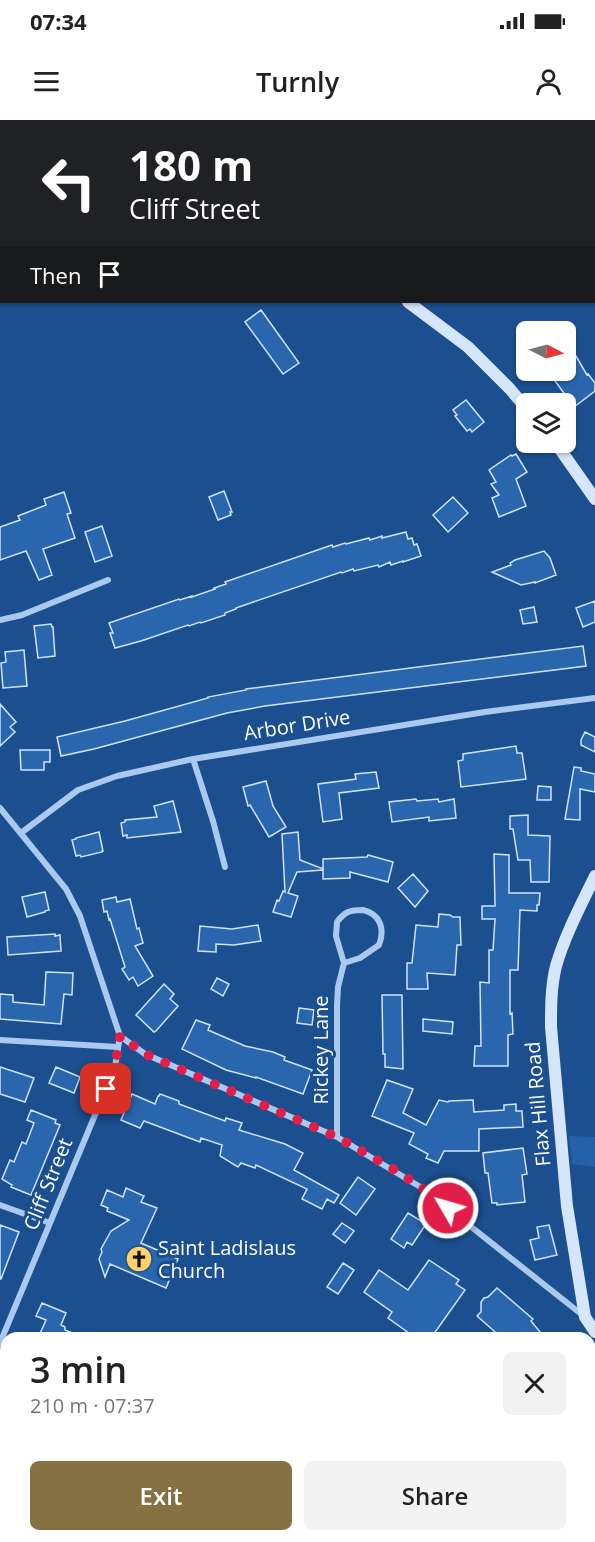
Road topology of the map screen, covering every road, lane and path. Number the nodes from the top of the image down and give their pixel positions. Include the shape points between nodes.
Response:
1 (409, 303) edge
2 (516, 396) edge
3 (563, 453) edge
4 (595, 499) edge
5 (108, 580) dead end
6 (0, 620) edge
7 (595, 698) edge
8 (193, 759) junction
9 (0, 808) edge
10 (21, 833) junction
11 (225, 867) dead end
12 (595, 876) edge
13 (344, 963) junction
14 (120, 1036) junction
15 (0, 1040) edge
16 (118, 1047) junction
17 (337, 1137) junction
18 (0, 1204) edge
19 (50, 1223) junction
20 (585, 1317) junction
21 (5, 1332) edge
22 (595, 1332) edge

1 - 2 main road via 468,347
3 - 4 main road
5 - 6 street
7 - 8 street, Arbor Drive
8 - 10 street, Arbor Drive via 117,776 78,790
8 - 11 street
9 - 10 street
10 - 14 street via 66,888 80,916
12 - 20 main road, Flax Hill Road via 564,940 551,999 550,1027 567,1206
13 - 13 street, Rickey Lane via 336,936 337,922 348,912 370,912 381,923 379,945
13 - 17 street, Rickey Lane via 337,1006
14 - 16 street, Cliff Street
14 - 17 street via 145,1054
15 - 16 street
16 - 19 street, Cliff Street via 115,1067
17 - 20 street via 422,1188
18 - 19 street
19 - 21 street, Cliff Street
20 - 22 main road, Flax Hill Road

